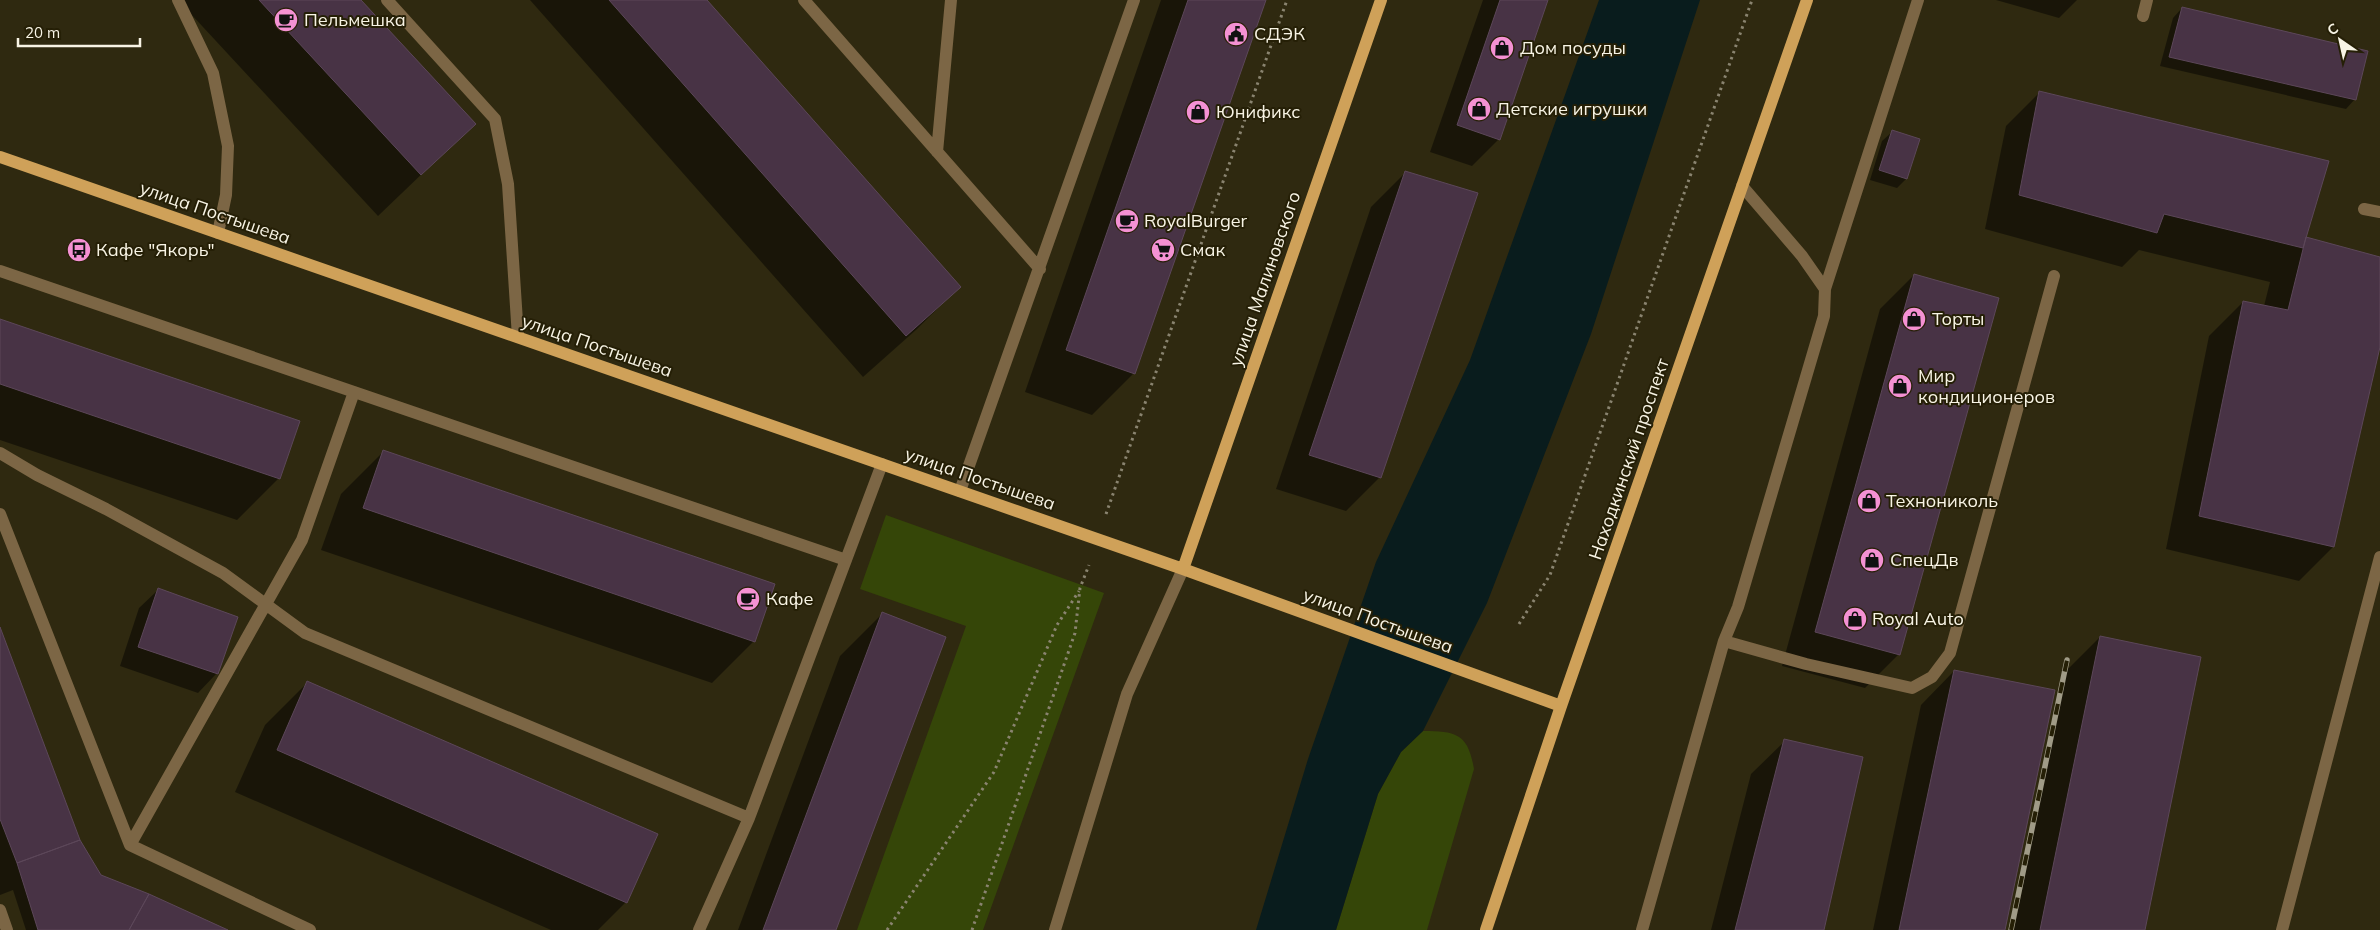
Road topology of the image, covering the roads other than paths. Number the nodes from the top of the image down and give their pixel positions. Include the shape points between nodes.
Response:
1 (178, 0) edge
2 (387, 0) edge
3 (804, 0) edge
4 (951, 0) edge
5 (1134, 0) edge
6 (1381, 0) edge
7 (1807, 0) edge
8 (1918, 0) edge
9 (2147, 0) edge
10 (2143, 16) dead end
11 (937, 152) junction
12 (0, 157) edge
13 (1742, 186) junction
14 (2364, 209) dead end
15 (2380, 212) edge
16 (218, 233) junction
17 (1040, 269) junction
18 (0, 271) edge
19 (2054, 276) dead end
20 (1825, 289) junction
21 (518, 337) junction
22 (354, 392) junction
23 (0, 453) edge
24 (882, 464) junction
25 (960, 491) junction
26 (0, 514) edge
27 (2380, 557) edge
28 (846, 560) junction
29 (1183, 569) junction
30 (266, 604) junction
31 (1724, 641) junction
32 (1562, 706) junction
33 (749, 818) junction
34 (130, 845) junction
35 (0, 910) edge
36 (7, 930) edge
37 (310, 930) edge
38 (699, 930) edge
39 (1055, 930) edge
40 (1486, 930) edge
41 (1642, 930) edge
42 (2282, 930) edge

1 - 16 street via 213,73 228,146 226,195
2 - 21 street via 495,119 508,184
3 - 11 street
4 - 11 street
5 - 17 street
6 - 29 main road, улица Малиновского
7 - 13 main road, Находкинский проспект
8 - 20 street
9 - 10 street
11 - 17 street
12 - 16 main road, улица Постышева
13 - 20 street via 1802,256
13 - 32 main road, Находкинский проспект
14 - 15 street
16 - 21 main road, улица Постышева
17 - 25 street
18 - 22 street
19 - 31 street via 1950,653 1932,677 1912,688
20 - 31 street via 1824,316 1738,608
21 - 24 main road, улица Постышева
22 - 28 street
22 - 30 street via 302,540
23 - 30 street via 223,573
24 - 25 main road, улица Постышева
24 - 28 street
25 - 29 main road, улица Постышева
26 - 34 street
27 - 42 street
28 - 33 street
29 - 32 main road, улица Постышева
29 - 39 street via 1127,694
30 - 33 street via 304,633
30 - 34 street
31 - 41 street
32 - 40 main road, Находкинский проспект
33 - 38 street
34 - 37 street
35 - 36 street

